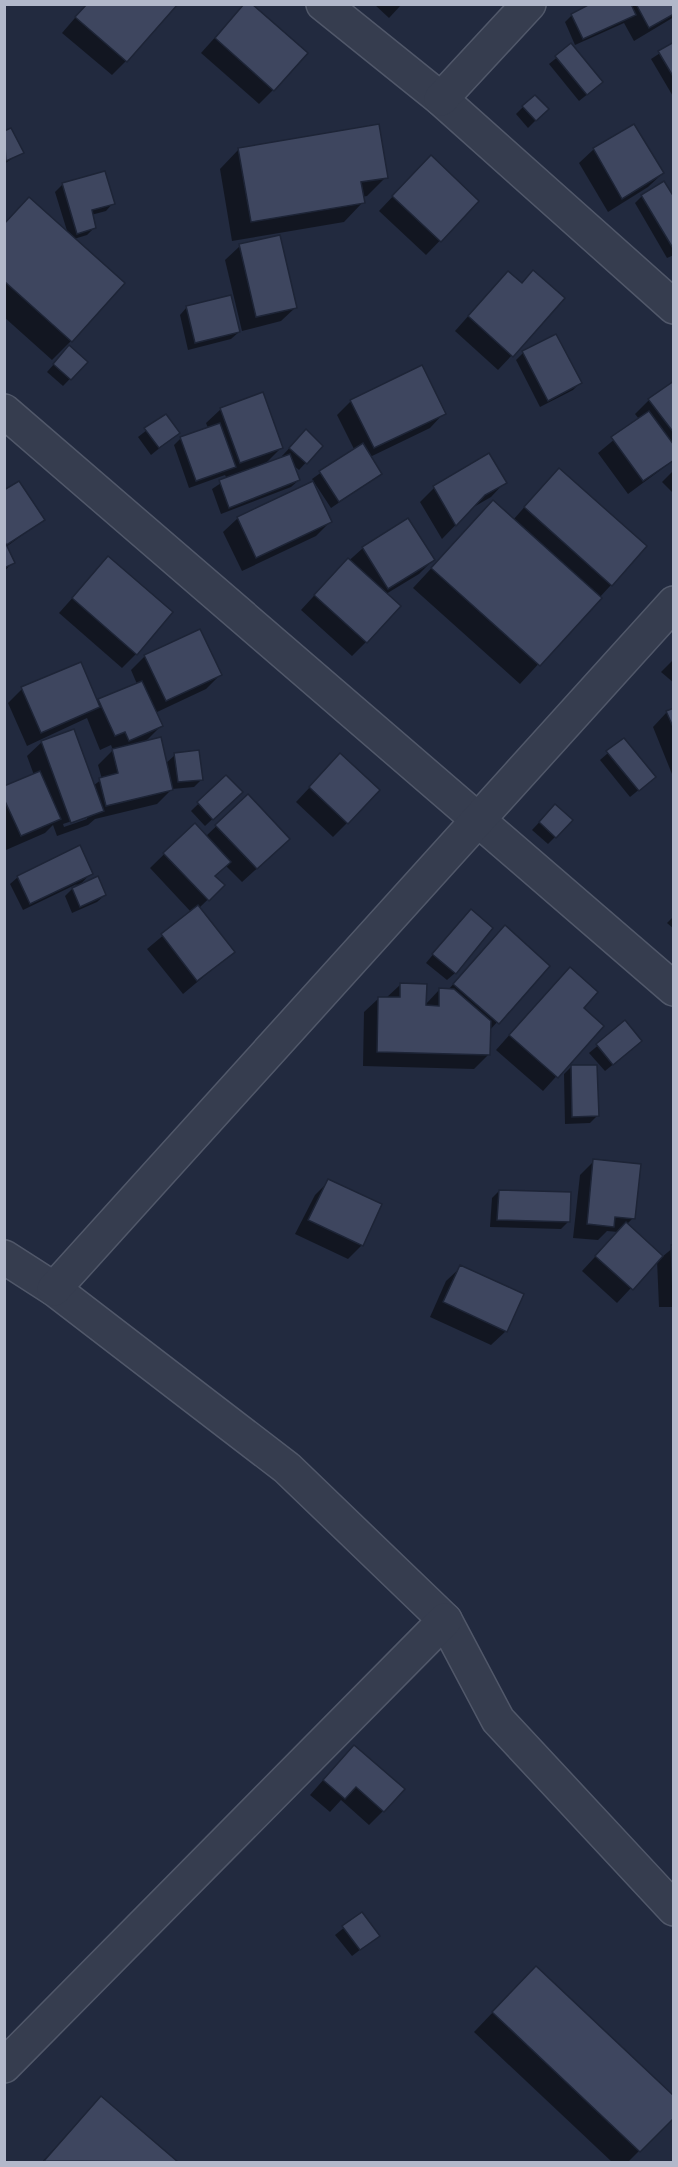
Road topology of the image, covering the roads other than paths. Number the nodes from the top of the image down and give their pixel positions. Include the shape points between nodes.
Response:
1 (323, 4) edge
2 (529, 4) edge
3 (441, 99) junction
4 (674, 307) edge
5 (4, 411) edge
6 (674, 603) edge
7 (476, 819) junction
8 (674, 989) edge
9 (4, 1257) edge
10 (54, 1289) junction
11 (445, 1620) junction
12 (674, 1909) edge
13 (4, 2066) edge

1 - 3 street
2 - 3 street
3 - 4 street
5 - 7 street
6 - 7 street
7 - 8 street
7 - 10 street
9 - 10 street
10 - 11 street via 287,1468
11 - 12 street via 498,1720
11 - 13 street

